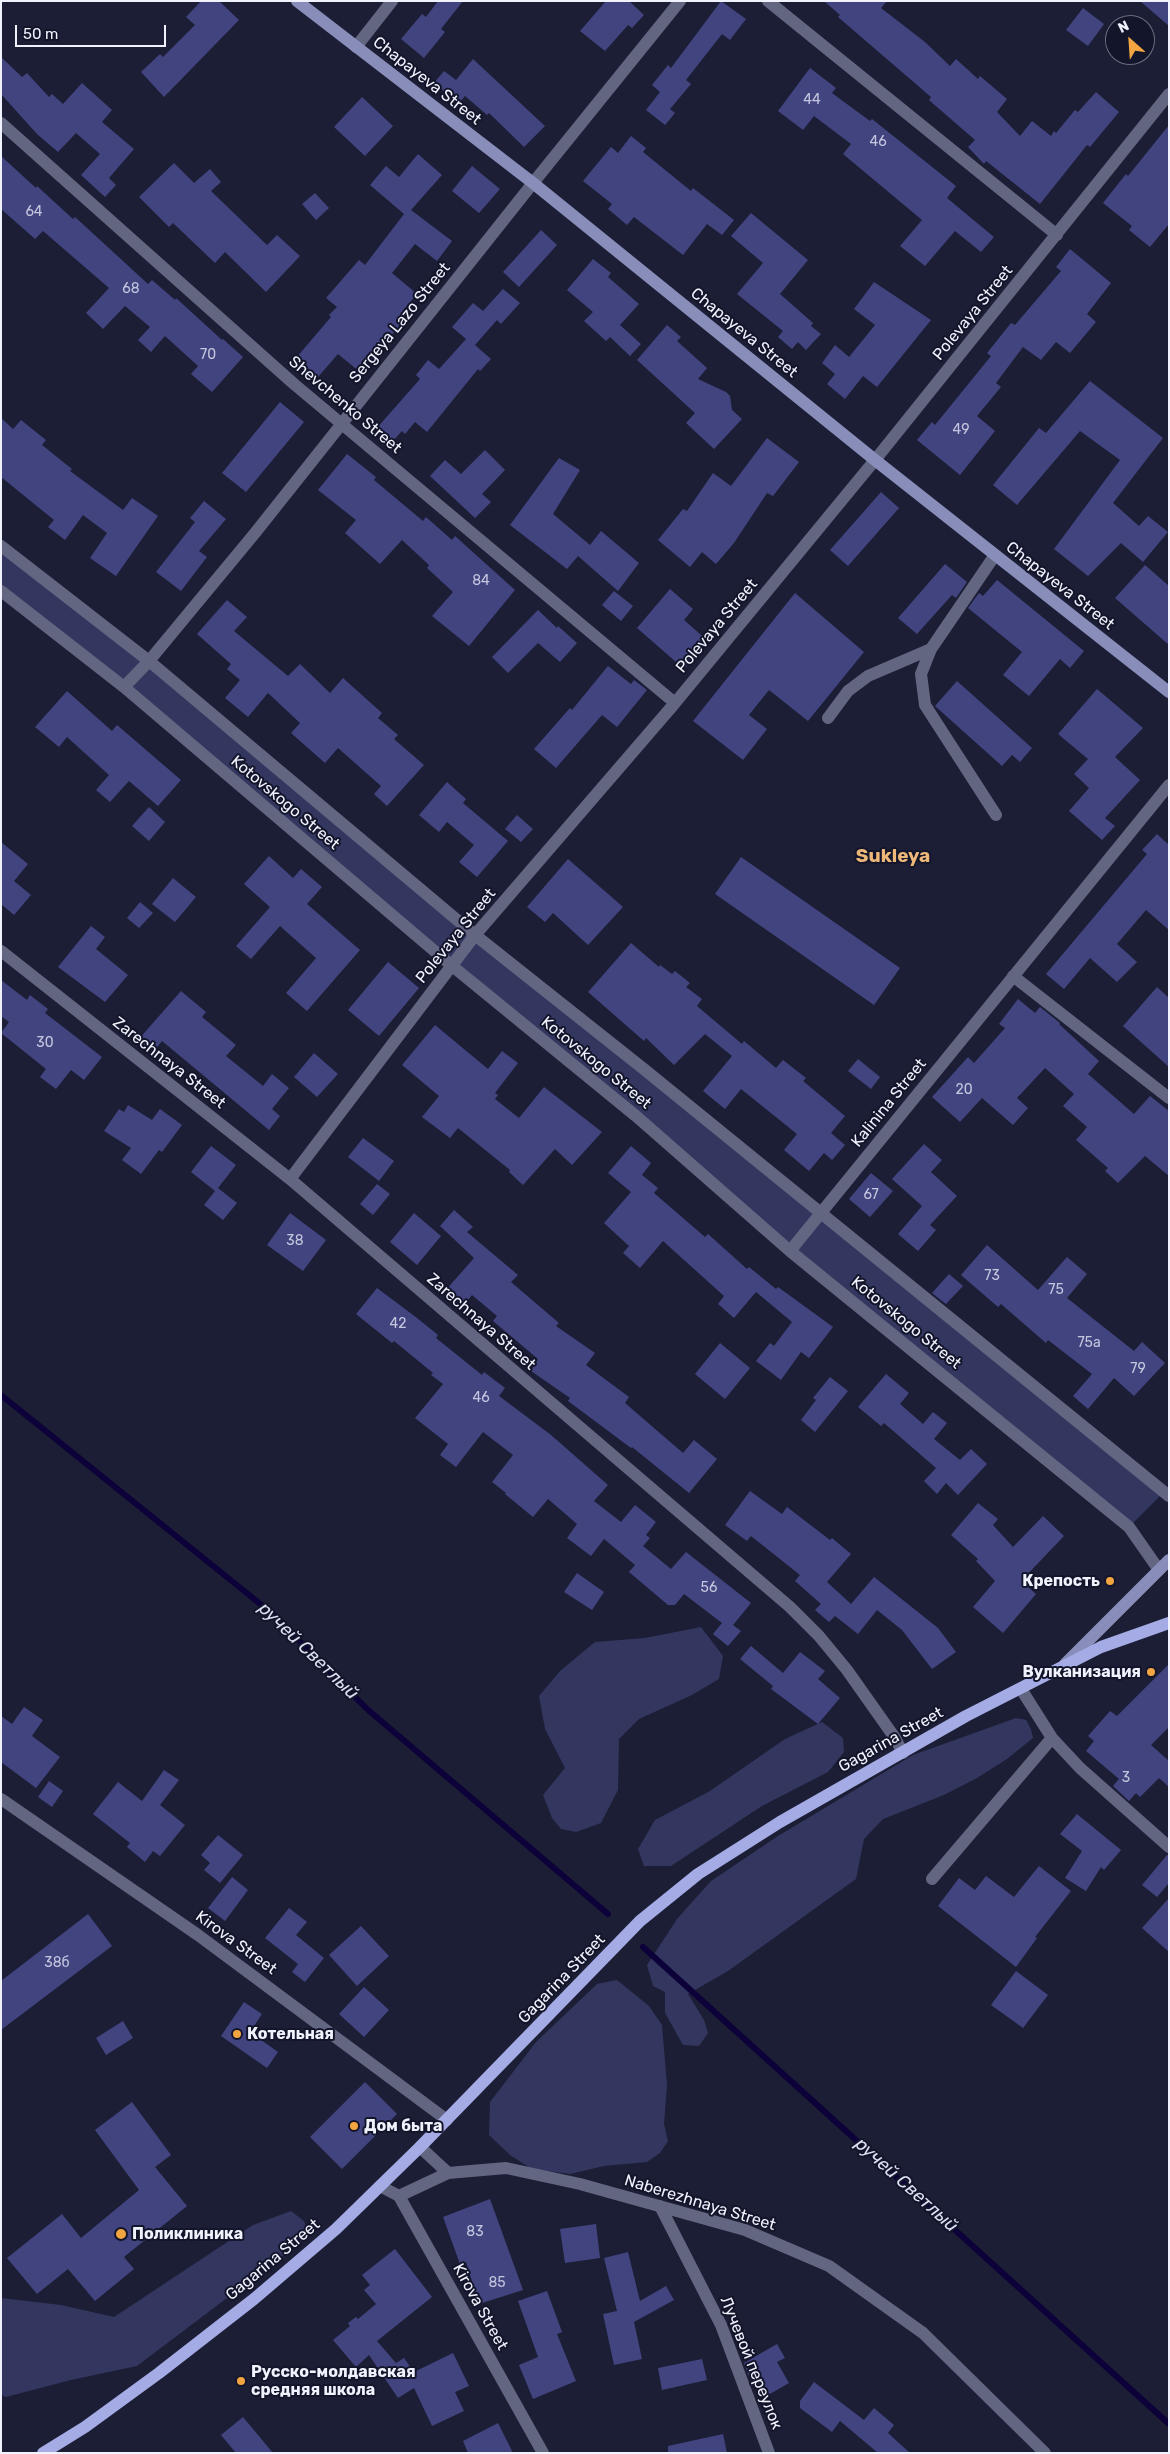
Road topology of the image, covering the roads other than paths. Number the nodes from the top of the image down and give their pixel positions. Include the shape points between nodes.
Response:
1 (297, 1) edge
2 (392, 1) edge
3 (680, 1) edge
4 (768, 1) edge
5 (356, 47) junction
6 (1169, 94) edge
7 (1, 123) edge
8 (533, 183) junction
9 (1057, 235) junction
10 (341, 423) junction
11 (875, 460) junction
12 (1, 546) edge
13 (995, 555) junction
14 (1, 590) edge
15 (931, 649) junction
16 (149, 662) junction
17 (124, 687) junction
18 (1169, 692) edge
19 (675, 703) junction
20 (828, 718) dead end
21 (1169, 785) edge
22 (996, 815) dead end
23 (475, 935) junction
24 (1, 951) edge
25 (451, 965) junction
26 (1013, 976) junction
27 (1169, 1098) edge
28 (290, 1179) junction
29 (820, 1213) junction
30 (790, 1250) junction
31 (1169, 1496) edge
32 (1169, 1560) edge
33 (1159, 1570) junction
34 (1169, 1623) edge
35 (1061, 1668) junction
36 (1021, 1689) junction
37 (1052, 1738) junction
38 (903, 1753) junction
39 (1, 1799) edge
40 (1169, 1847) edge
41 (932, 1879) dead end
42 (447, 2120) junction
43 (420, 2148) junction
44 (448, 2173) junction
45 (380, 2186) junction
46 (399, 2196) junction
47 (660, 2206) junction
48 (43, 2453) edge
49 (543, 2453) edge
50 (769, 2453) edge
51 (1045, 2453) edge

1 - 5 street, Chapayeva Street
2 - 5 street
3 - 8 street, Sergeya Lazo Street
4 - 9 street
5 - 8 street, Chapayeva Street
6 - 9 street, Polevaya Street
7 - 10 street, Shevchenko Street
8 - 10 street, Sergeya Lazo Street
8 - 11 street, Chapayeva Street
9 - 11 street, Polevaya Street
10 - 16 street, Sergeya Lazo Street
10 - 19 street, Shevchenko Street
11 - 13 street, Chapayeva Street
11 - 19 street, Polevaya Street
12 - 16 street, Kotovskogo Street
13 - 15 street
13 - 18 street, Chapayeva Street
14 - 17 street, Kotovskogo Street
15 - 20 street via 868,676 848,692
15 - 22 street via 921,674 925,705
16 - 17 street, Sergeya Lazo Street
16 - 23 street, Kotovskogo Street
17 - 25 street, Kotovskogo Street
19 - 23 street, Polevaya Street
21 - 26 street, Kalinina Street
23 - 25 street, Polevaya Street
23 - 29 street, Kotovskogo Street
24 - 28 street, Zarechnaya Street
25 - 28 street, Polevaya Street
25 - 30 street, Kotovskogo Street via 636,1116
26 - 27 street
26 - 29 street, Kalinina Street
28 - 38 street, Zarechnaya Street via 790,1607 846,1670 896,1738
29 - 30 street, Kalinina Street
29 - 31 street, Kotovskogo Street
30 - 33 street, Kotovskogo Street via 1129,1527
32 - 33 street
33 - 35 street
34 - 35 main road, Gagarina Street via 1102,1646
35 - 36 main road, Gagarina Street
36 - 37 street
36 - 38 main road, Gagarina Street
37 - 40 street via 1080,1768
37 - 41 street
38 - 42 main road, Gagarina Street via 728,1854 672,1893 640,1921
39 - 42 street, Kirova Street via 198,1936
42 - 43 main road, Gagarina Street
43 - 44 street
43 - 45 main road, Gagarina Street
44 - 46 street, Naberezhnaya Street
44 - 47 street, Naberezhnaya Street via 506,2168
45 - 46 street
45 - 48 main road, Gagarina Street via 336,2229 254,2299 112,2408
46 - 49 street, Kirova Street
47 - 50 street, Лучевой переулок via 721,2325
47 - 51 street, Naberezhnaya Street via 745,2230 830,2266 923,2333

